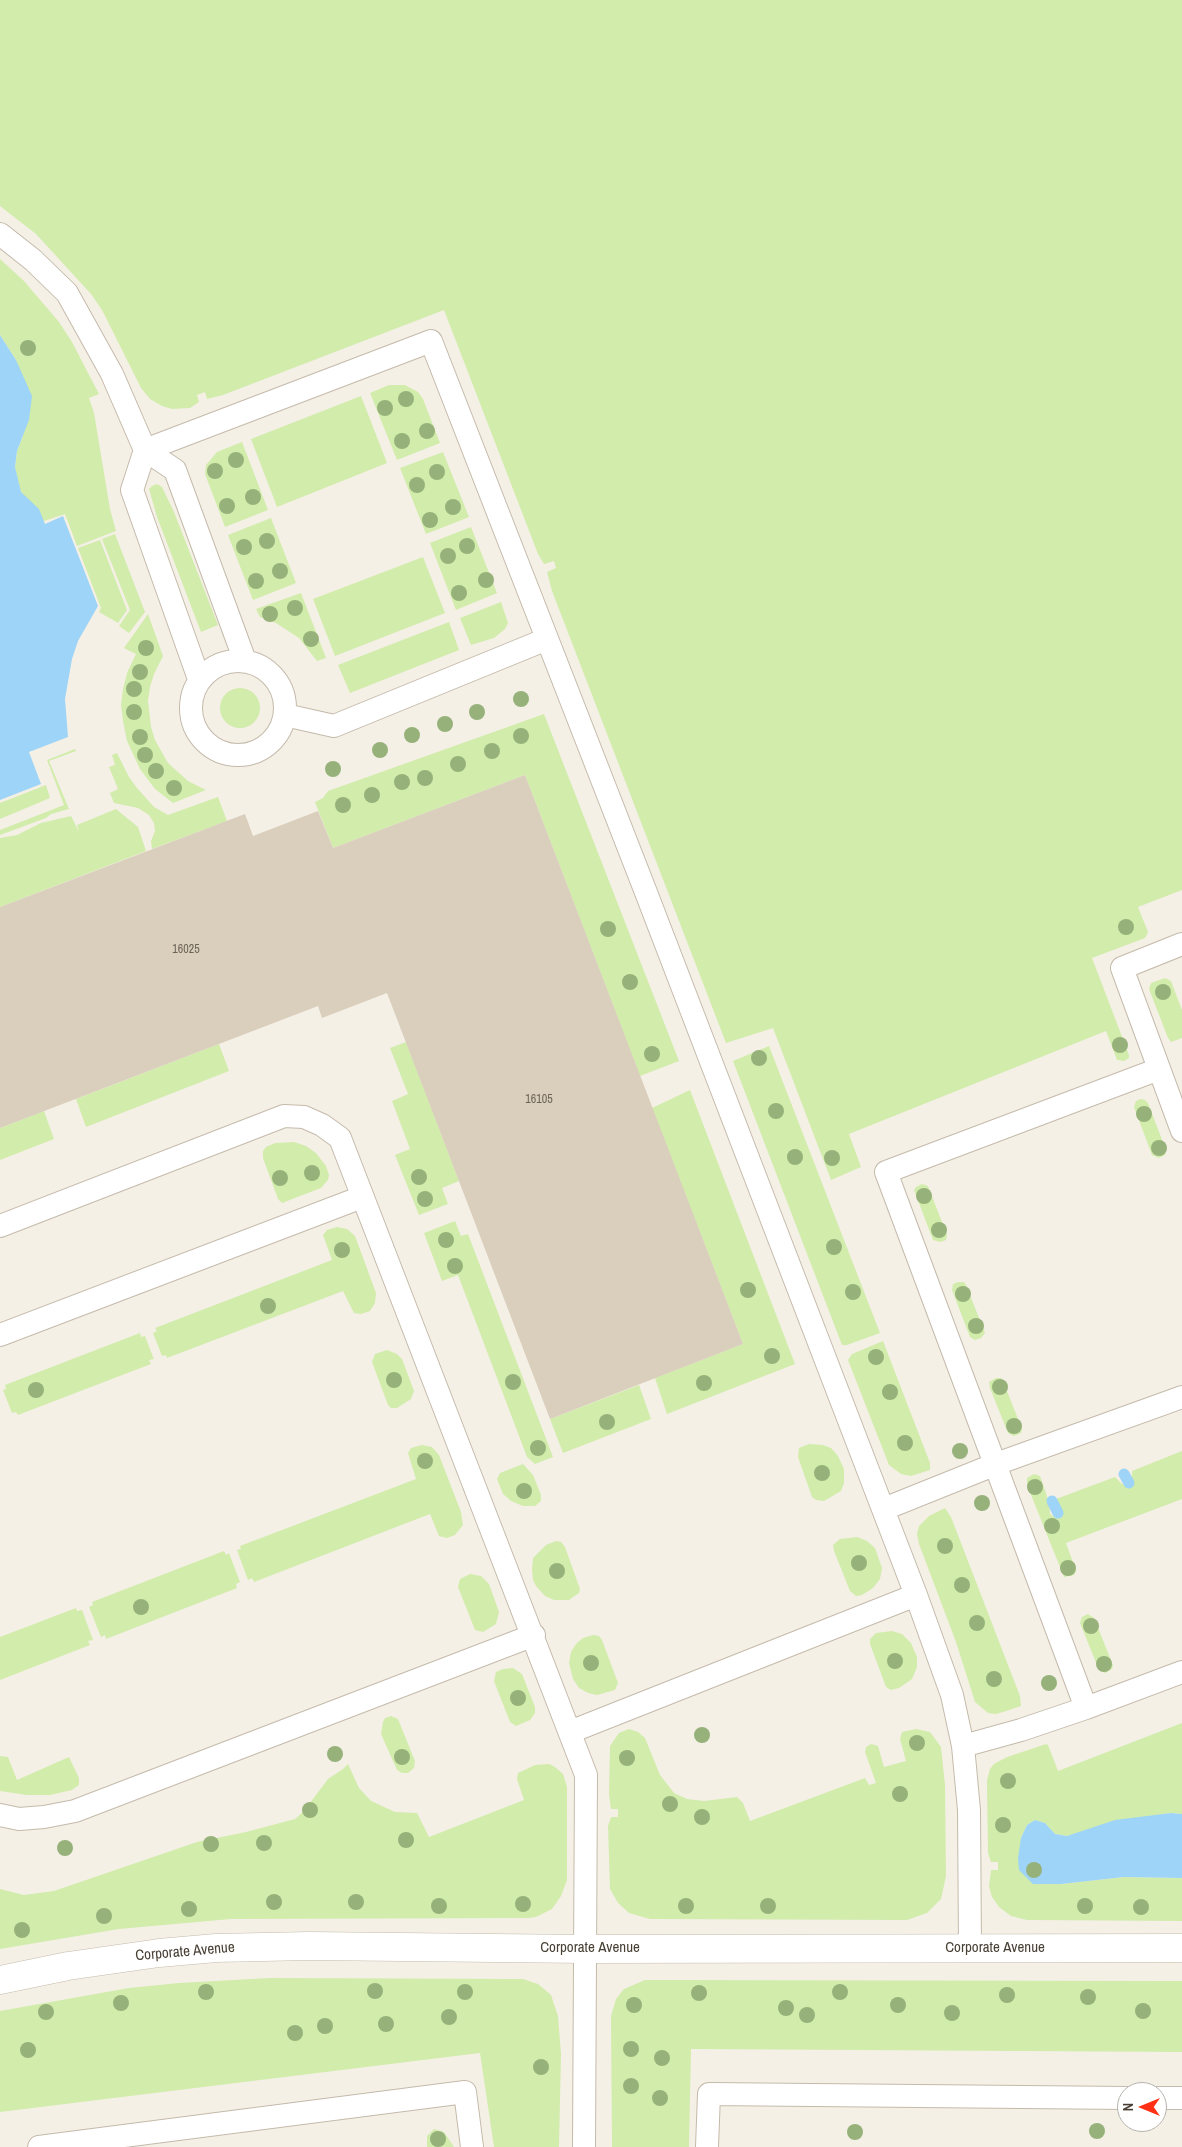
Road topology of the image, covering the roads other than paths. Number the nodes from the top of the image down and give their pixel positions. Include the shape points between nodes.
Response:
1 (0, 234) edge
2 (145, 450) junction
3 (547, 639) junction
4 (245, 661) junction
5 (199, 679) junction
6 (285, 715) junction
7 (1182, 944) edge
8 (1159, 1069) junction
9 (1182, 1131) edge
10 (362, 1197) junction
11 (0, 1226) edge
12 (0, 1335) edge
13 (1182, 1397) edge
14 (996, 1464) junction
15 (884, 1509) junction
16 (916, 1595) junction
17 (534, 1635) junction
18 (1182, 1672) edge
19 (1086, 1708) junction
20 (570, 1732) junction
21 (963, 1746) junction
22 (0, 1815) edge
23 (970, 1948) junction
24 (1182, 1948) edge
25 (586, 1949) junction
26 (0, 1980) edge
27 (1117, 2098) edge
28 (1167, 2098) edge
29 (1182, 2098) edge
30 (39, 2147) edge
31 (472, 2147) edge
32 (584, 2147) edge
33 (707, 2147) edge

1 - 2 lane via 67,293 112,374
2 - 3 lane via 431,341
2 - 4 lane via 175,470
2 - 5 lane via 132,490
3 - 6 lane via 334,726
3 - 15 lane
4 - 5 lane via 225,662 210,668
4 - 6 lane via 256,663 270,672 280,684 285,699
5 - 6 lane via 190,708 193,724 212,748 226,754 242,756 257,752 280,730
7 - 8 lane via 1122,968
8 - 9 lane
8 - 14 lane via 886,1172
10 - 11 lane via 340,1138 304,1117 284,1116
10 - 12 lane
10 - 17 lane
13 - 14 lane
14 - 15 lane
14 - 19 lane
15 - 16 lane
16 - 20 lane
16 - 21 lane via 952,1696
17 - 20 lane
17 - 22 lane via 75,1811 36,1818
18 - 19 lane
19 - 21 lane
20 - 25 lane via 586,1775
21 - 23 lane via 969,1810
23 - 24 street, Corporate Avenue
23 - 25 street, Corporate Avenue
25 - 26 street, Corporate Avenue via 216,1948 159,1952
25 - 32 lane
27 - 33 lane via 709,2094
28 - 29 lane
30 - 31 lane via 465,2092

